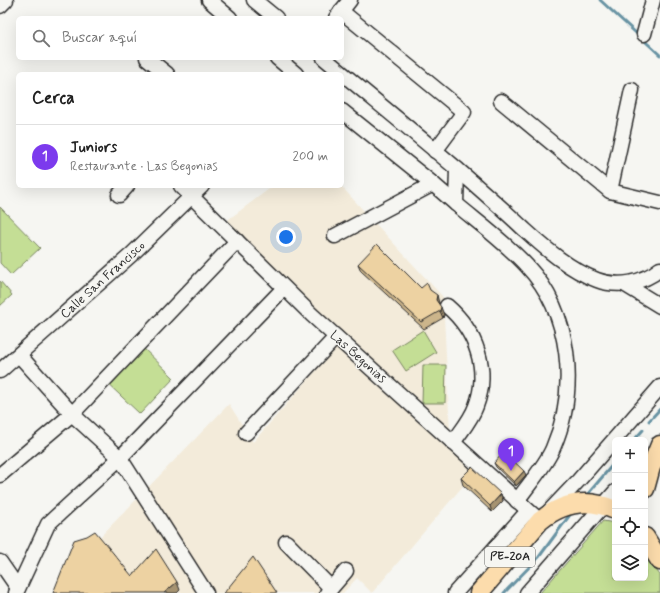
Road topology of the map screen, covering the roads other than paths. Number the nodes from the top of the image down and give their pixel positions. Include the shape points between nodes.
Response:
1 (6, 0) edge
2 (209, 0) edge
3 (254, 0) edge
4 (350, 0) edge
5 (653, 0) edge
6 (0, 6) edge
7 (338, 15) edge
8 (228, 16) edge
9 (274, 16) edge
10 (344, 20) edge
11 (644, 34) dead end
12 (150, 60) edge
13 (279, 60) edge
14 (326, 60) edge
15 (164, 72) edge
16 (294, 72) edge
17 (341, 72) edge
18 (344, 75) edge
19 (632, 90) dead end
20 (501, 101) dead end
21 (344, 114) edge
22 (435, 151) junction
23 (457, 169) junction
24 (432, 184) junction
25 (183, 188) edge
26 (200, 188) edge
27 (610, 191) junction
28 (192, 196) junction
29 (660, 203) edge
30 (456, 204) junction
31 (335, 236) dead end
32 (237, 241) junction
33 (660, 269) edge
34 (624, 284) junction
35 (284, 288) junction
36 (447, 306) dead end
37 (660, 306) edge
38 (336, 338) junction
39 (19, 355) junction
40 (0, 371) edge
41 (660, 387) edge
42 (72, 414) junction
43 (246, 433) dead end
44 (453, 443) junction
45 (660, 444) edge
46 (648, 457) edge
47 (120, 458) junction
48 (0, 475) edge
49 (648, 478) edge
50 (517, 501) junction
51 (609, 508) edge
52 (534, 516) junction
53 (648, 534) edge
54 (286, 542) dead end
55 (652, 548) edge
56 (0, 562) edge
57 (481, 564) junction
58 (346, 571) dead end
59 (495, 574) junction
60 (17, 590) edge
61 (329, 591) edge
62 (206, 593) edge
63 (455, 593) edge
64 (479, 593) edge
65 (527, 593) edge

1 - 6 street
2 - 8 street
3 - 9 street
4 - 7 street
5 - 11 street
10 - 22 street via 464,112
12 - 15 street
13 - 16 street
14 - 17 street
18 - 22 street
19 - 27 street
20 - 27 street
21 - 24 street
22 - 23 street
23 - 30 street
23 - 34 street via 550,252 597,280
24 - 30 street
24 - 31 street
25 - 28 street, Las Begonias
26 - 28 street, Calle San Francisco
27 - 29 street
28 - 32 street, Las Begonias
28 - 39 street, Calle San Francisco via 132,255
30 - 50 street via 528,266 556,311 567,347 564,418 553,450
32 - 35 street, Las Begonias
32 - 42 street
33 - 34 street via 638,281
34 - 37 street
35 - 38 street, Las Begonias
35 - 47 street
36 - 44 street via 458,315 472,334 482,372 481,391 476,407
38 - 43 street
38 - 44 street, Las Begonias
39 - 40 street, Calle San Francisco
39 - 42 street
41 - 52 street via 578,481
42 - 47 street
42 - 48 street
44 - 50 street, Las Begonias
45 - 46 street
45 - 49 main road
47 - 60 street via 48,524
47 - 62 street
50 - 52 street, Las Begonias
51 - 52 main road, PE-20A via 576,503
51 - 65 street, PE-20A
52 - 57 street
52 - 59 main road, PE-20A
53 - 55 main road
54 - 61 street
56 - 60 street
57 - 59 street
57 - 63 street
58 - 61 street
59 - 64 main road, PE-20A

